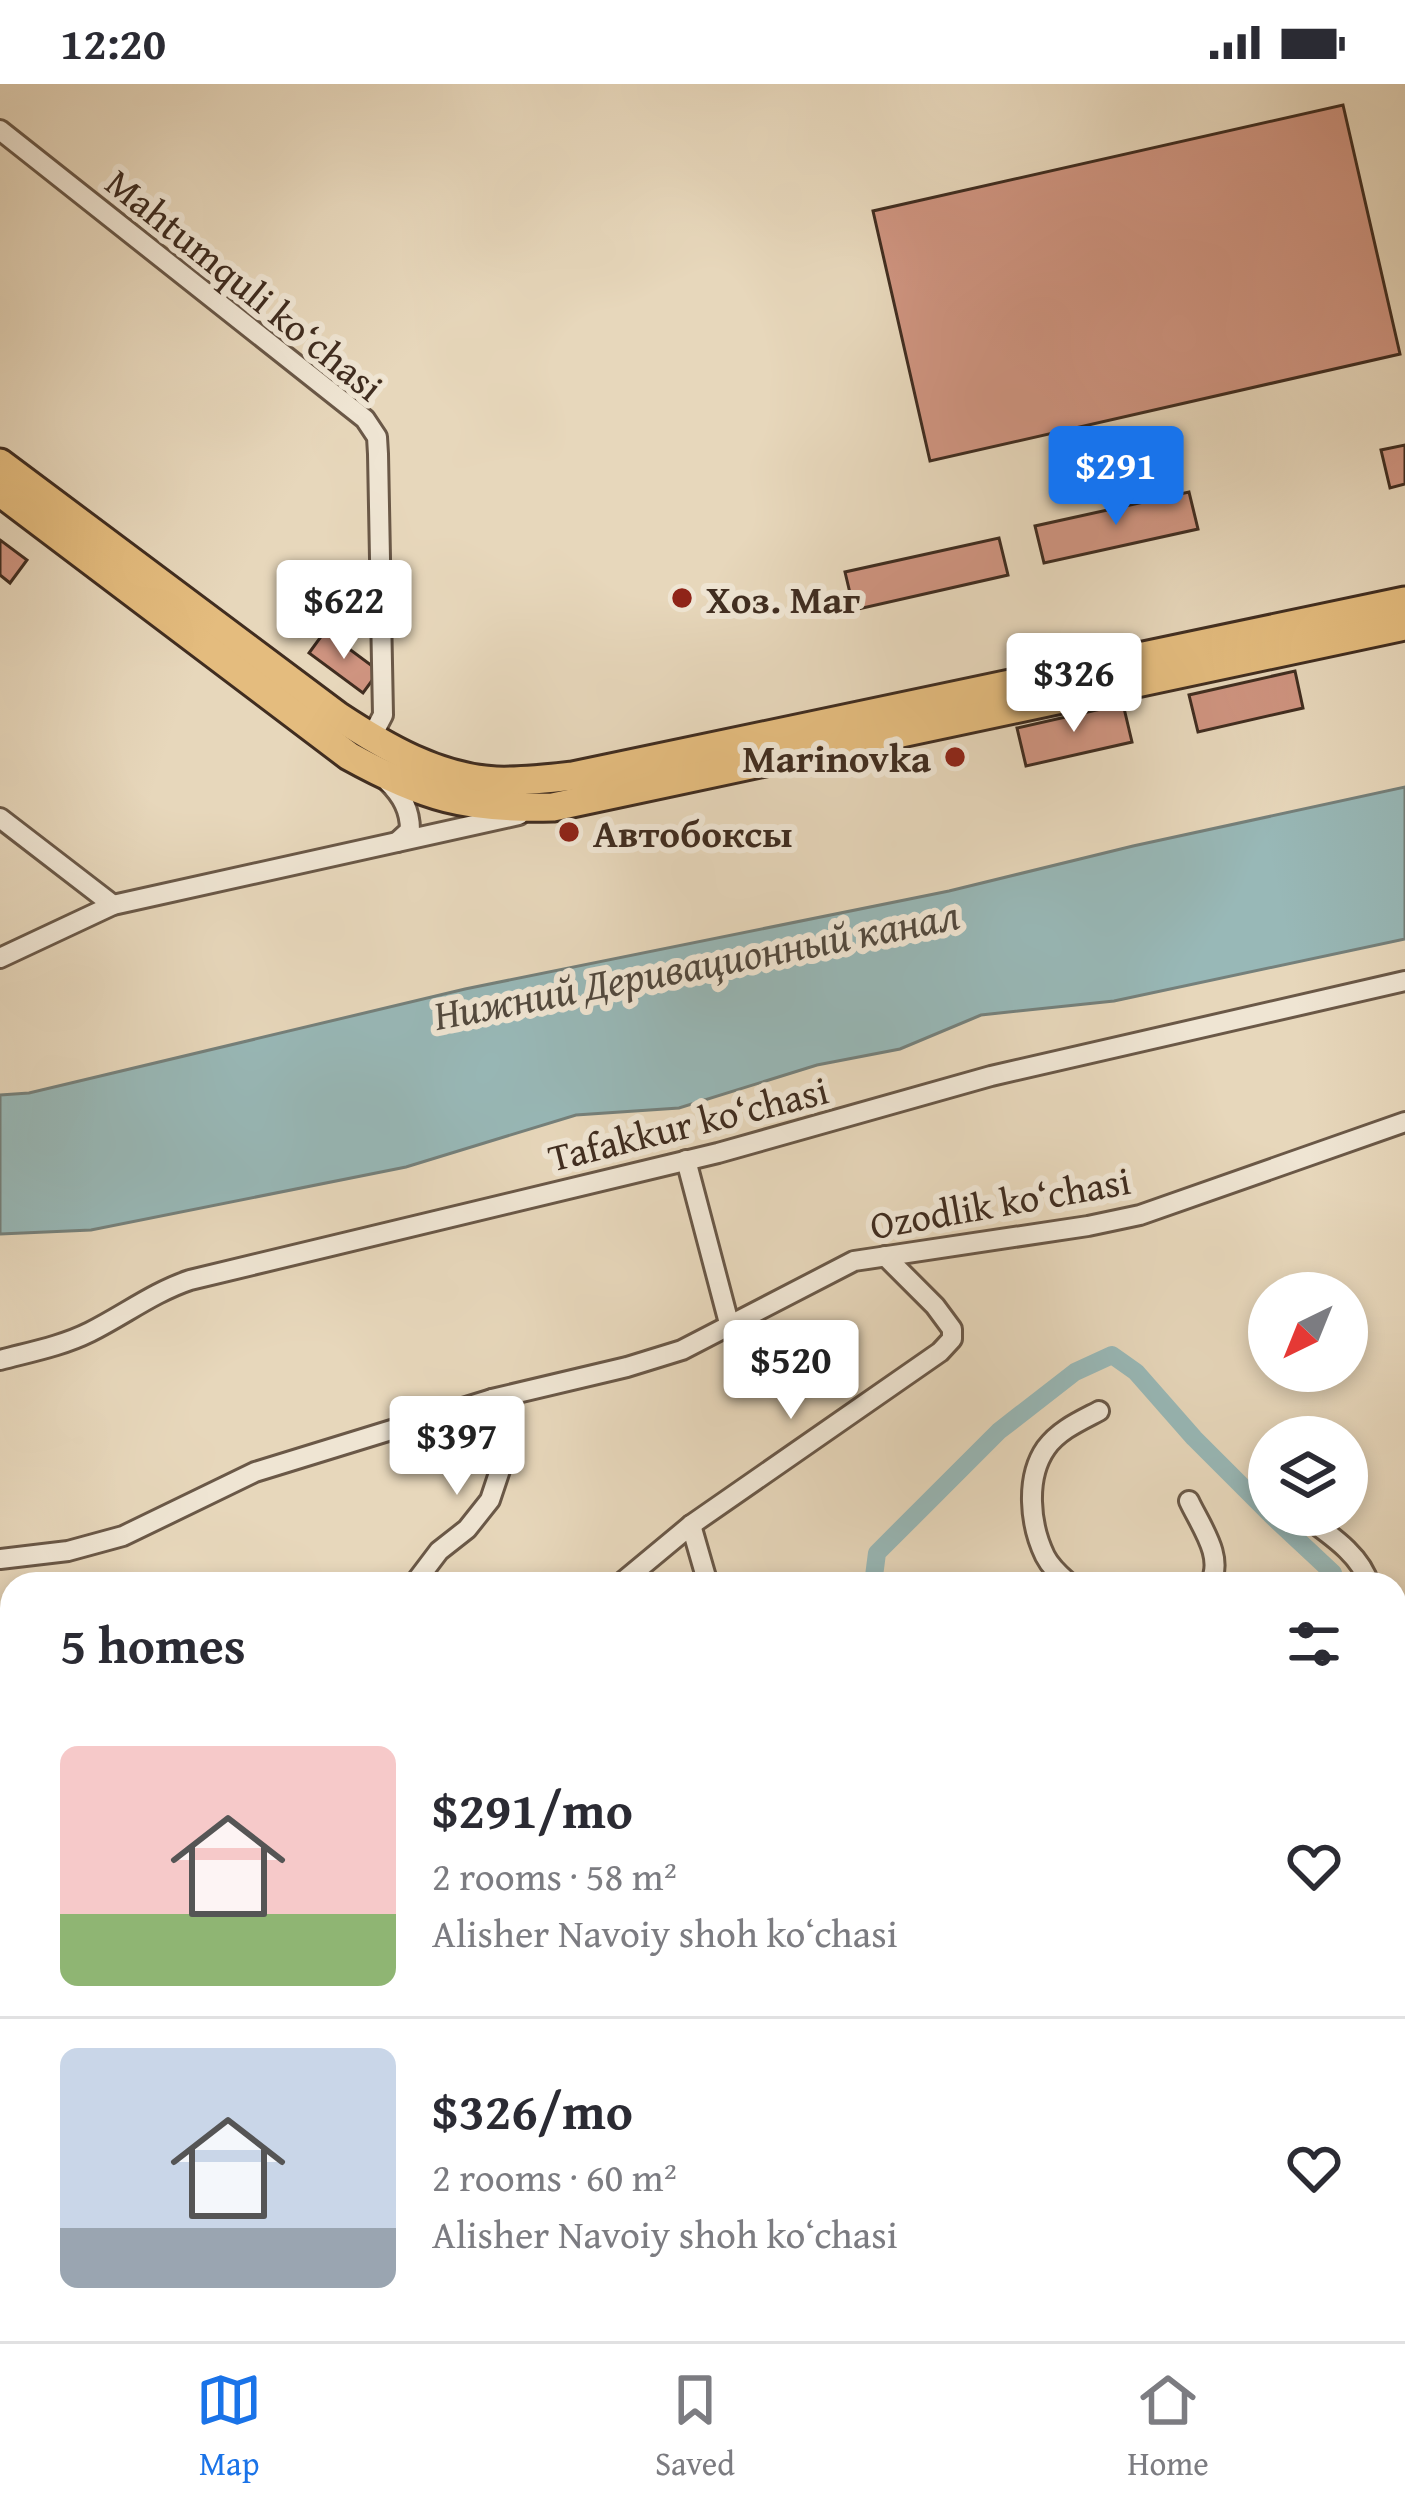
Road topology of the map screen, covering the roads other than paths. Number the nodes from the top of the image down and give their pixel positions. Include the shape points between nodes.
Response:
1 (0, 130) edge
2 (0, 463) edge
3 (0, 492) edge
4 (1405, 601) edge
5 (1405, 626) edge
6 (1205, 656) junction
7 (371, 738) junction
8 (380, 774) junction
9 (553, 808) junction
10 (0, 818) edge
11 (397, 842) junction
12 (113, 905) junction
13 (0, 958) edge
14 (1405, 981) edge
15 (1405, 1122) edge
16 (686, 1160) junction
17 (885, 1256) junction
18 (730, 1327) junction
19 (0, 1360) edge
20 (492, 1399) junction
21 (1100, 1411) dead end
22 (1189, 1501) dead end
23 (692, 1525) junction
24 (1328, 1536) edge
25 (0, 1559) edge
26 (423, 1572) edge
27 (635, 1572) edge
28 (705, 1572) edge
29 (1056, 1572) edge
30 (1216, 1572) edge
31 (1366, 1572) edge

1 - 7 street, Mahtumquli ko‘chasi via 373,429 383,715
2 - 7 main road
3 - 8 main road
4 - 6 main road
5 - 6 main road
6 - 7 main road via 520,782 463,776
6 - 9 main road
8 - 9 main road via 462,804
8 - 11 street via 410,815 410,830
9 - 11 street
10 - 12 street
11 - 12 street
12 - 13 street
14 - 16 street, Tafakkur ko‘chasi via 991,1076
15 - 17 street, Ozodlik ko‘chasi via 1140,1215
16 - 18 street
16 - 19 street, Tafakkur ko‘chasi via 190,1280 80,1336
17 - 18 street, Ozodlik ko‘chasi via 854,1261
17 - 23 street via 935,1306 952,1339
18 - 20 street, Ozodlik ko‘chasi via 627,1367
20 - 25 street, Ozodlik ko‘chasi via 255,1472 123,1536
20 - 26 street via 505,1455 490,1500
21 - 29 street via 1051,1442 1033,1477 1036,1527
22 - 30 street
23 - 27 street
23 - 28 street
24 - 31 street

